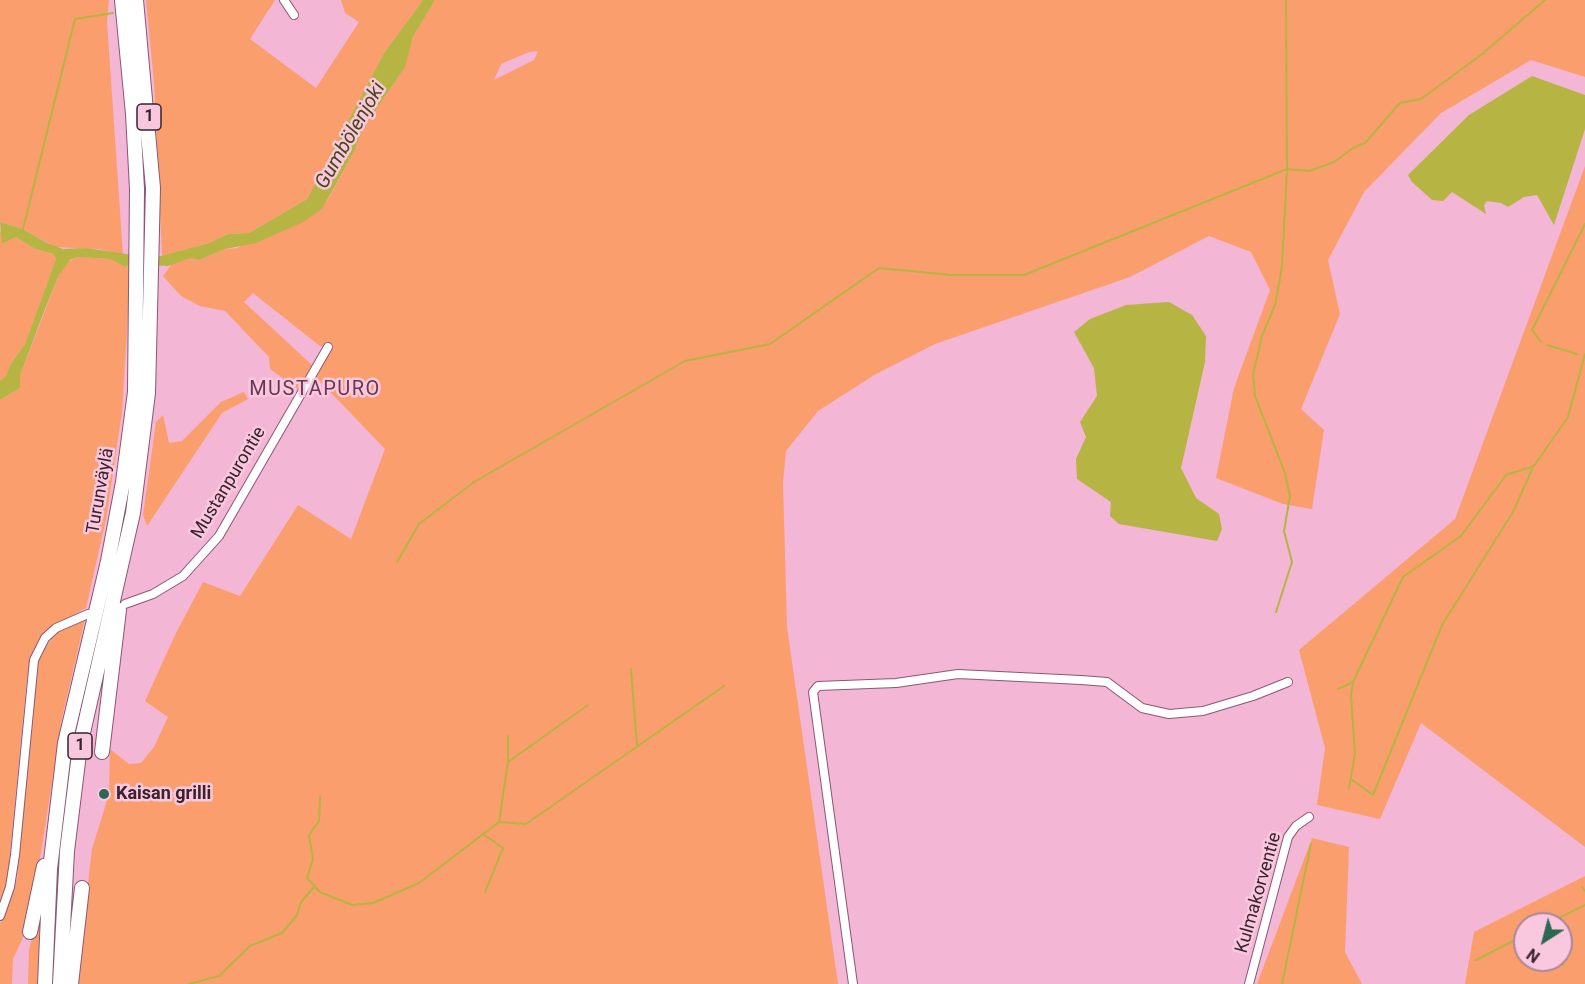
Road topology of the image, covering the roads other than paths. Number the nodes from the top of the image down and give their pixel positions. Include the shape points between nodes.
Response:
1 (122, 0) edge
2 (136, 0) edge
3 (284, 0) edge
4 (294, 15) dead end
5 (328, 347) dead end
6 (133, 513) junction
7 (125, 604) dead end
8 (88, 614) dead end
9 (1288, 682) dead end
10 (102, 752) dead end
11 (56, 808) junction
12 (1309, 817) dead end
13 (82, 888) dead end
14 (0, 916) edge
15 (30, 932) dead end
16 (45, 984) edge
17 (60, 984) edge
18 (71, 984) edge
19 (854, 984) edge
20 (1249, 984) edge

1 - 11 highway, Turunväylä / 1 via 134,114 135,392 108,561 65,744
2 - 6 highway, Turunväylä / 1 via 148,115 152,285 148,393
3 - 4 street
5 - 7 street, Mustanpurontie via 219,536 183,576 153,594
6 - 10 highway
6 - 17 highway, Turunväylä / 1 via 80,746 69,834
8 - 14 street via 56,628 45,638 34,660 15,855
9 - 19 street via 1203,711 1169,714 1142,708 1107,682 958,674 896,683 818,686 813,692
11 - 15 highway
11 - 16 highway, Turunväylä / 1
12 - 20 street, Kulmakorventie via 1288,837
13 - 18 highway

